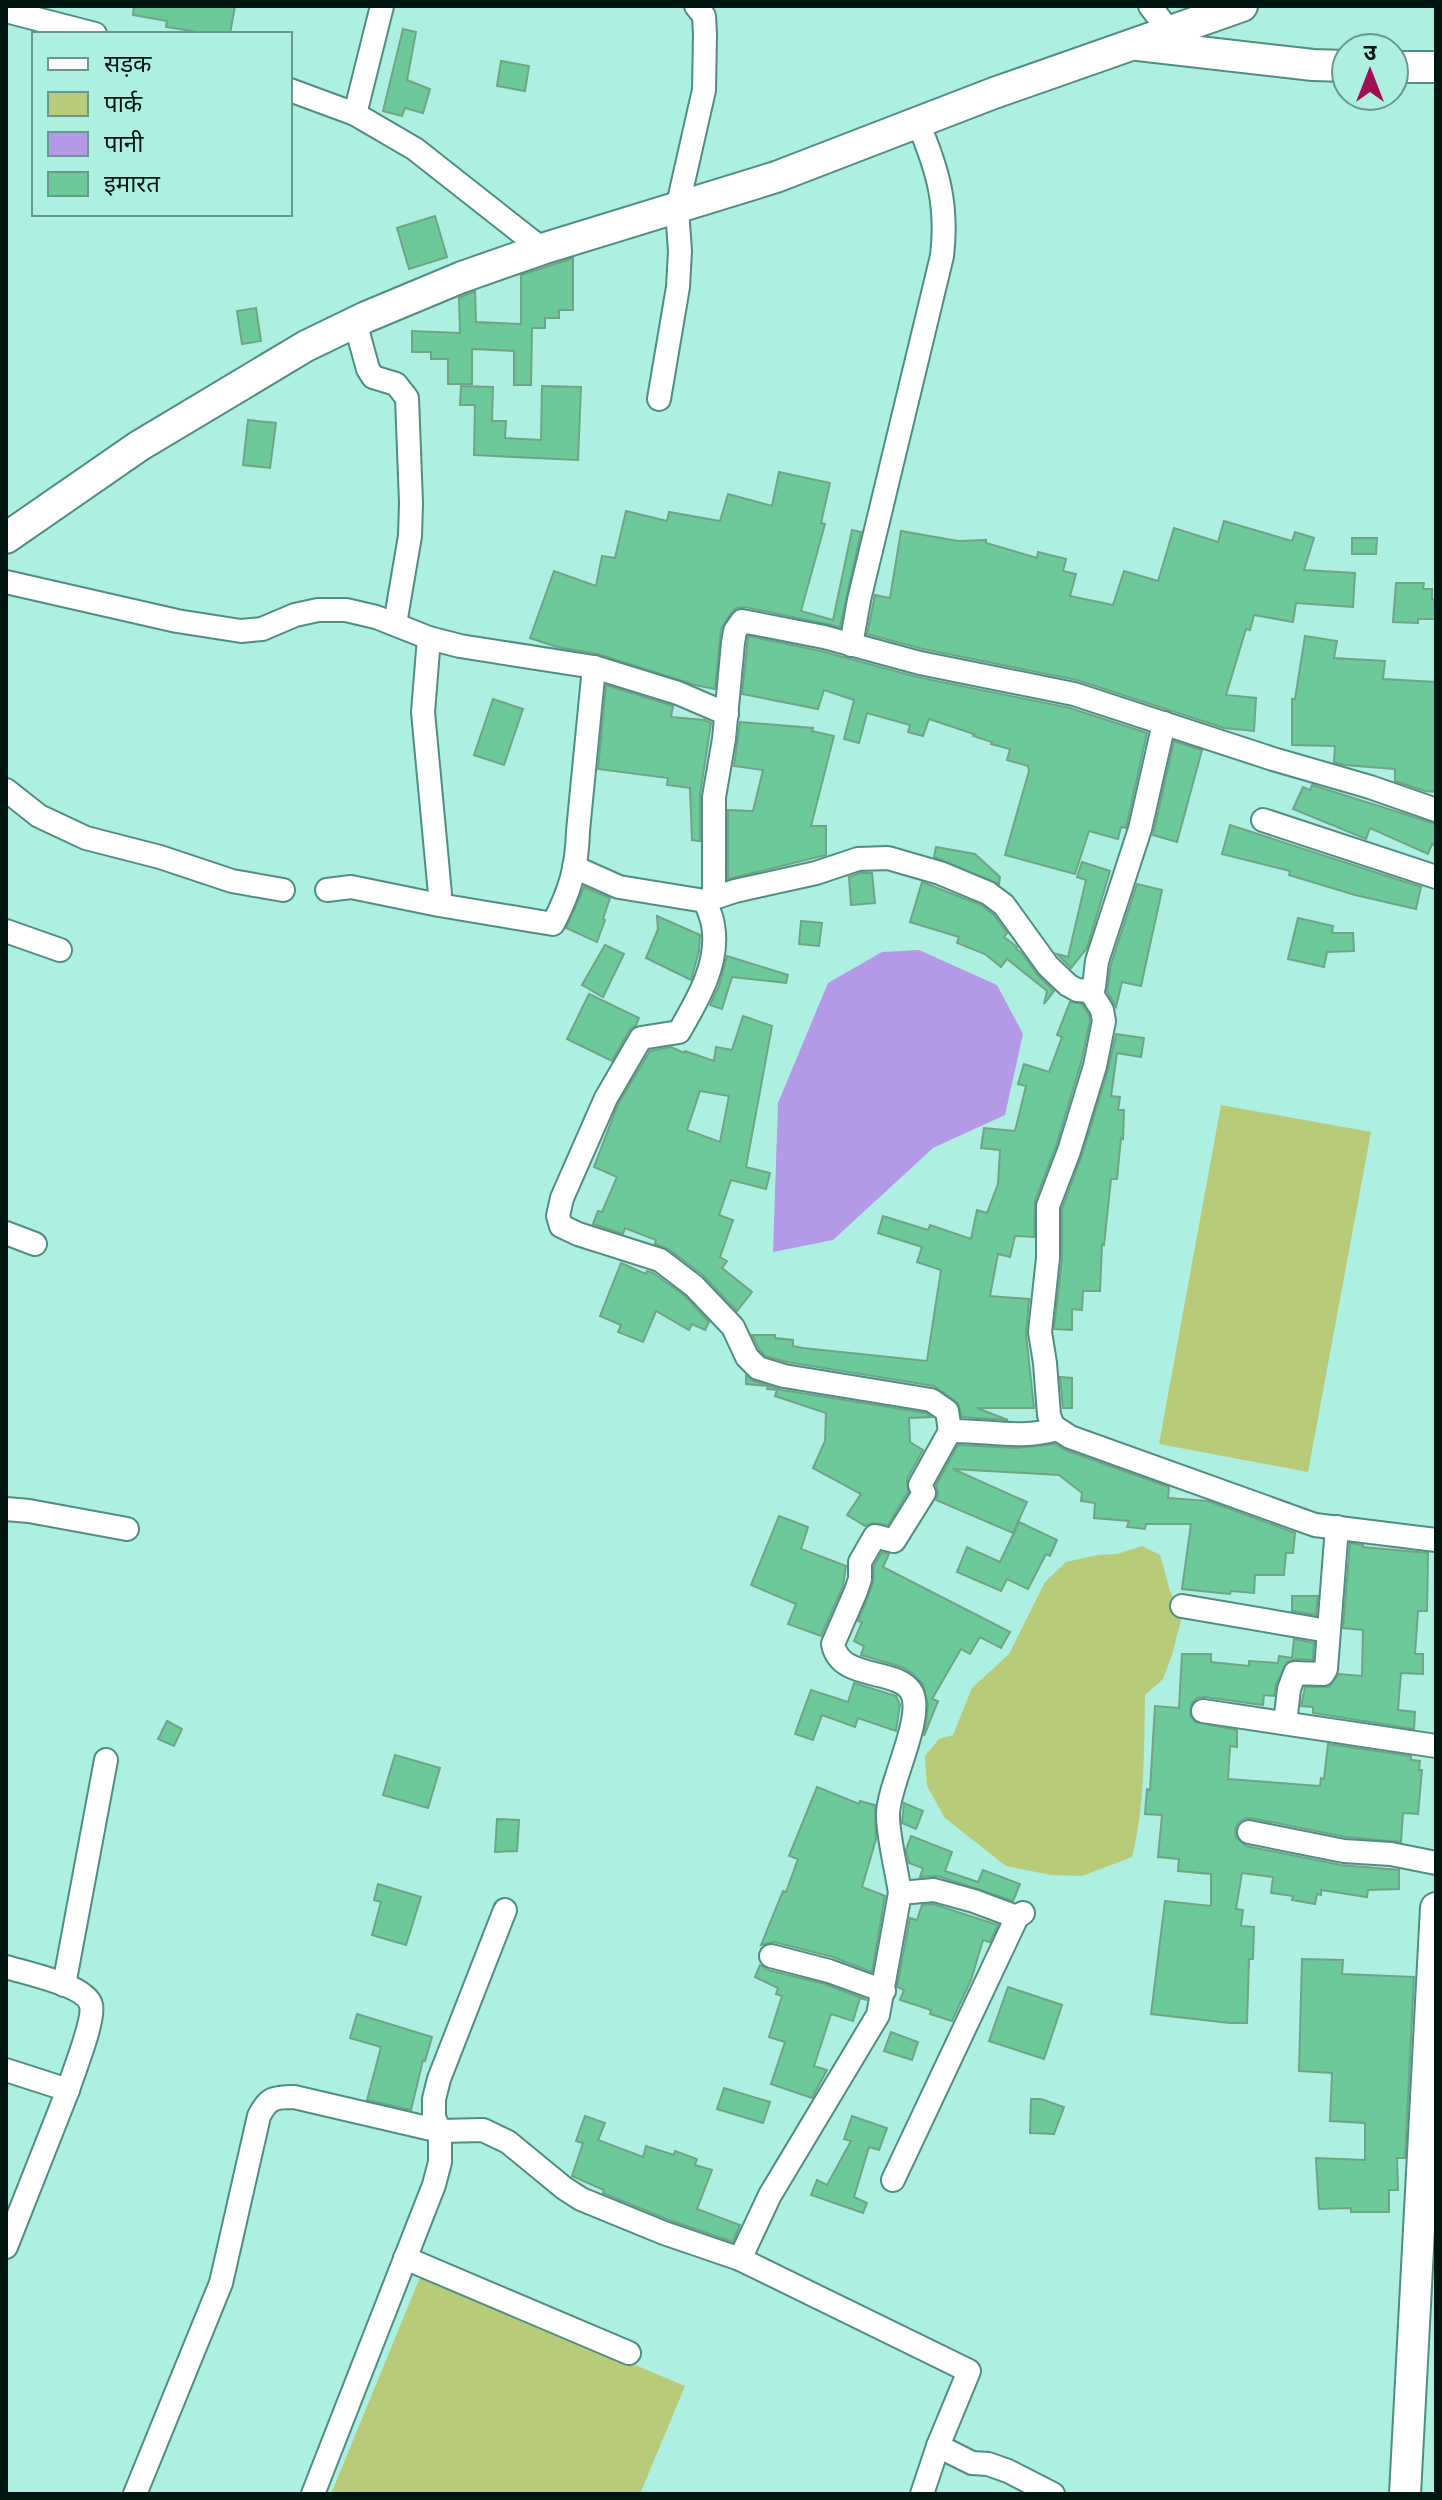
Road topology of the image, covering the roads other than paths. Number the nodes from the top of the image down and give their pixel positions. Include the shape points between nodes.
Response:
1 (382, 6) edge
2 (696, 6) edge
3 (1150, 6) edge
4 (1242, 6) edge
5 (6, 11) edge
6 (87, 32) edge
7 (1170, 32) junction
8 (1132, 44) junction
9 (1330, 65) edge
10 (1410, 67) edge
11 (1436, 67) edge
12 (292, 91) edge
13 (355, 114) junction
14 (918, 123) junction
15 (677, 209) junction
16 (542, 249) junction
17 (355, 322) junction
18 (659, 399) dead end
19 (6, 538) edge
20 (6, 582) edge
21 (395, 624) junction
22 (429, 638) junction
23 (851, 645) junction
24 (594, 667) junction
25 (727, 714) junction
26 (1164, 723) junction
27 (6, 790) edge
28 (1436, 810) edge
29 (1263, 820) dead end
30 (574, 867) junction
31 (1436, 877) edge
32 (283, 890) dead end
33 (327, 890) dead end
34 (440, 894) dead end
35 (705, 901) junction
36 (6, 931) edge
37 (60, 950) dead end
38 (1090, 991) junction
39 (6, 1233) edge
40 (35, 1244) dead end
41 (1057, 1429) junction
42 (950, 1431) junction
43 (6, 1509) edge
44 (1337, 1527) junction
45 (127, 1529) dead end
46 (1436, 1540) edge
47 (1182, 1606) dead end
48 (1328, 1631) junction
49 (1203, 1711) dead end
50 (1285, 1723) junction
51 (1436, 1746) edge
52 (106, 1760) dead end
53 (1249, 1832) dead end
54 (1436, 1863) edge
55 (900, 1893) junction
56 (1436, 1908) edge
57 (505, 1910) dead end
58 (771, 1956) dead end
59 (6, 1967) edge
60 (64, 1985) junction
61 (884, 1991) junction
62 (1433, 2042) edge
63 (6, 2070) edge
64 (68, 2090) junction
65 (440, 2131) junction
66 (893, 2180) dead end
67 (6, 2247) edge
68 (405, 2258) junction
69 (740, 2259) junction
70 (629, 2353) dead end
71 (938, 2446) junction
72 (135, 2494) edge
73 (313, 2494) edge
74 (922, 2494) edge
75 (1053, 2494) edge
76 (1405, 2494) edge

1 - 13 street
2 - 15 street via 704,16 704,90
3 - 7 street
4 - 7 street
5 - 6 street
7 - 8 street
8 - 9 street
8 - 14 street
10 - 11 street
12 - 13 street
13 - 16 street via 415,149
14 - 15 street
14 - 23 street via 944,206 942,256
15 - 16 street
15 - 18 street via 678,287
16 - 17 street
17 - 19 street via 139,446
17 - 21 street via 373,377 396,384 407,398 410,536
20 - 21 street via 214,628 253,631 318,610 346,610
21 - 22 street
22 - 24 street
22 - 34 street via 423,712
23 - 25 street via 742,621 733,643
23 - 26 street via 1074,694
24 - 25 street
24 - 30 street
25 - 35 street via 714,797 714,896
26 - 28 street
26 - 38 street via 1140,829
27 - 32 street via 39,816 86,838 232,881
29 - 31 street
30 - 33 street via 553,924 351,887
30 - 35 street via 619,887
35 - 38 street via 858,859 888,858 988,893 1004,905 1048,966 1068,985
35 - 42 street via 713,950 699,997 679,1032 641,1038 606,1098 562,1198 561,1226 660,1260 733,1327 758,1368 931,1400 947,1411
36 - 37 street
38 - 41 street via 1102,1010 1095,1066 1048,1206 1040,1332 1049,1415
39 - 40 street
41 - 42 street via 1027,1435
41 - 44 street via 1315,1525
42 - 55 street via 920,1485 924,1493 894,1541 875,1536 860,1562 860,1579 833,1644 842,1661 906,1684 913,1695 913,1718 888,1813
43 - 45 street
44 - 46 street
44 - 48 street
47 - 48 street
48 - 50 street via 1326,1669 1323,1674 1295,1673
49 - 50 street
50 - 51 street
52 - 60 street
53 - 54 street
55 - 61 street
55 - 66 street via 934,1890 1020,1915
56 - 62 street
57 - 65 street via 439,2079 434,2117
58 - 61 street
59 - 60 street
60 - 64 street via 86,1995 91,2005
61 - 69 street via 878,2015 770,2195
62 - 76 street
63 - 64 street
64 - 67 street
65 - 68 street via 434,2185
65 - 69 street via 494,2134 581,2199
65 - 72 street via 294,2097 266,2102 256,2125 221,2283
68 - 70 street
68 - 73 street
69 - 71 street via 969,2371
71 - 74 street
71 - 75 street

